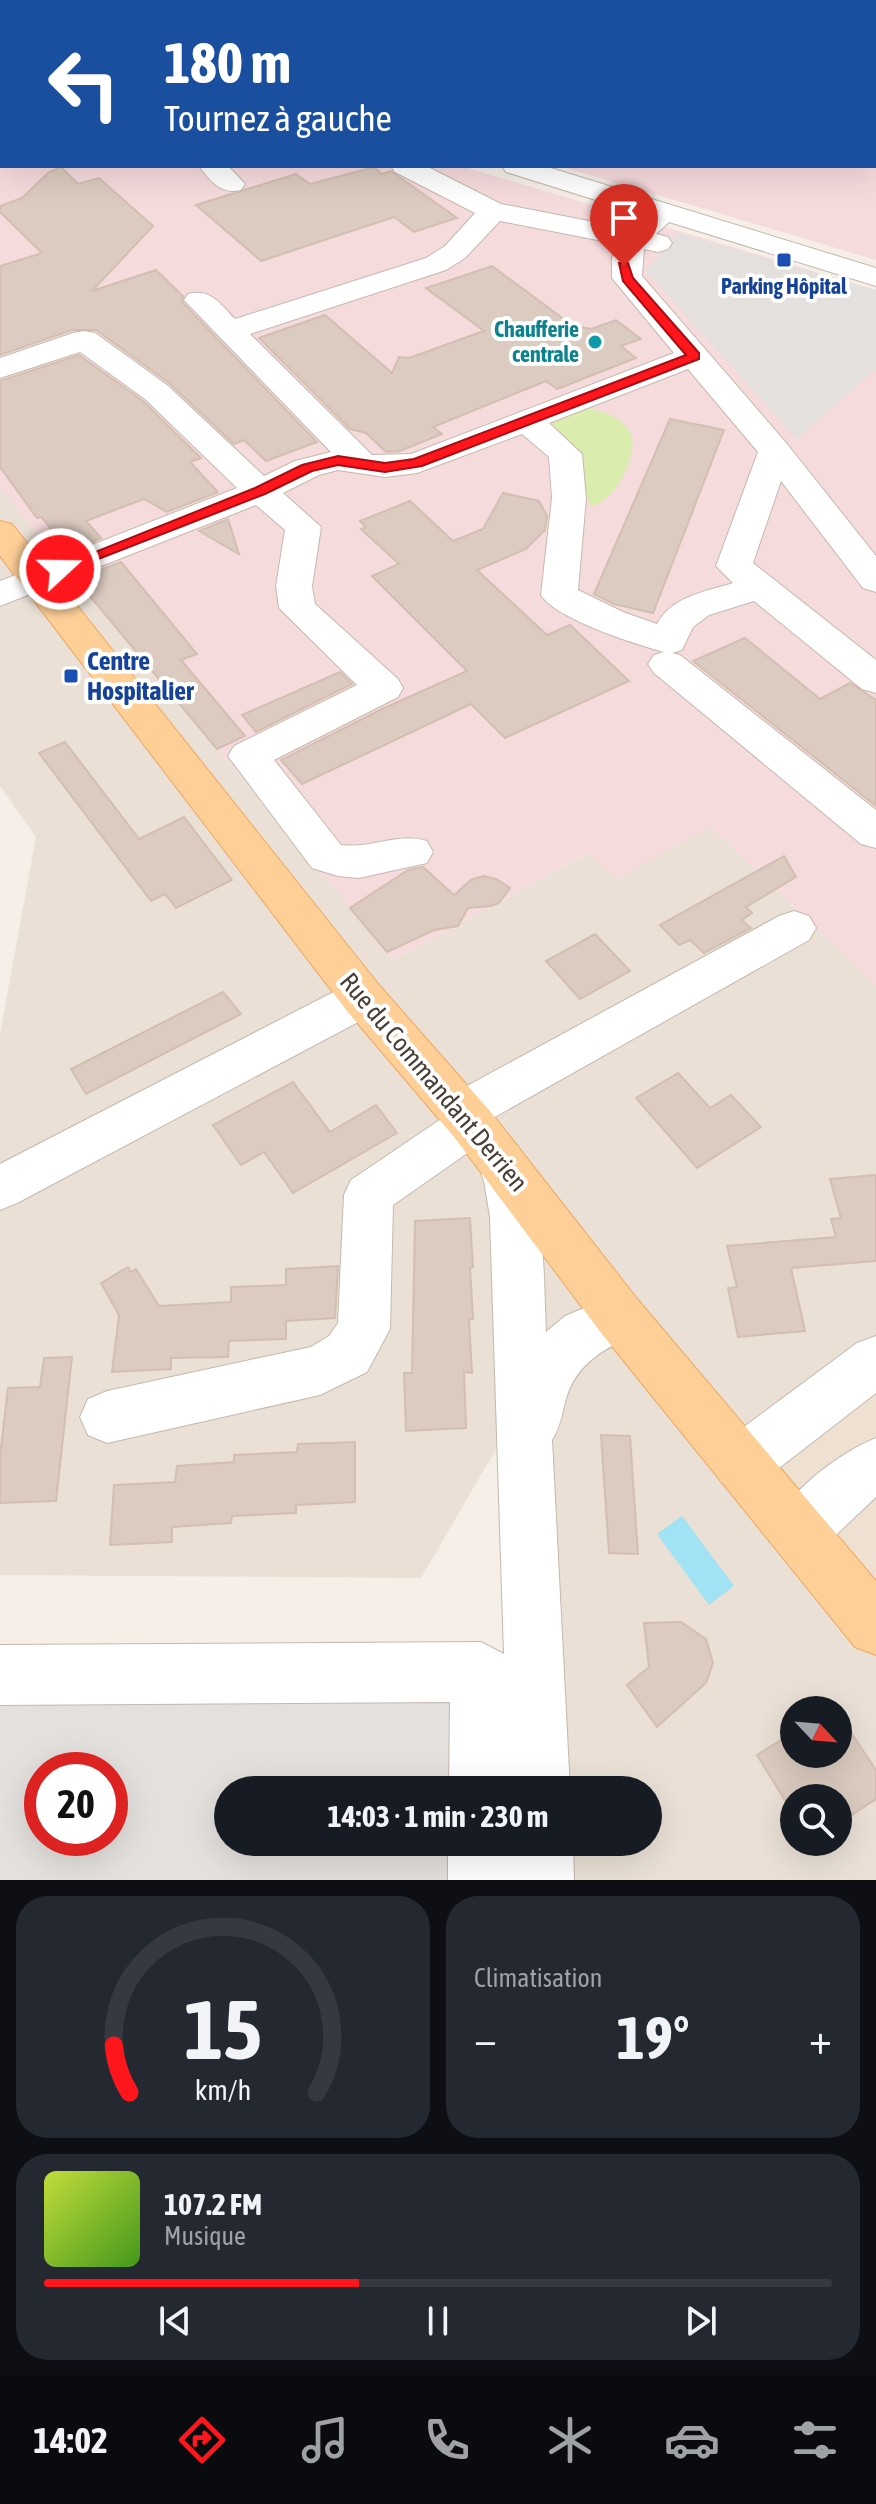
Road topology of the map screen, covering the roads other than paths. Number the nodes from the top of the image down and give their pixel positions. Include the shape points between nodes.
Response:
1 (409, 168) edge
2 (522, 168) edge
3 (493, 211) junction
4 (663, 212) junction
5 (638, 237) junction
6 (678, 248) dead end
7 (876, 277) edge
8 (199, 300) dead end
9 (229, 331) junction
10 (694, 356) junction
11 (0, 369) edge
12 (527, 421) junction
13 (775, 451) junction
14 (362, 464) junction
15 (260, 491) junction
16 (0, 532) edge
17 (876, 580) edge
18 (18, 586) edge
19 (760, 587) junction
20 (667, 664) dead end
21 (876, 680) edge
22 (876, 833) edge
23 (412, 852) dead end
24 (794, 928) dead end
25 (363, 998) junction
26 (479, 1132) junction
27 (0, 1188) edge
28 (620, 1317) junction
29 (876, 1361) edge
30 (107, 1417) dead end
31 (527, 1459) junction
32 (741, 1463) junction
33 (876, 1465) edge
34 (798, 1532) junction
35 (876, 1626) edge
36 (0, 1675) edge
37 (480, 1776) edge
38 (538, 1776) edge
39 (480, 1856) edge
40 (541, 1856) edge
41 (480, 1880) edge
42 (542, 1880) edge

1 - 3 street
2 - 4 street
3 - 5 street
3 - 9 street via 455,252 436,264
4 - 5 street
4 - 7 street
5 - 6 street
5 - 10 street via 628,248 627,278
8 - 9 street
9 - 14 street
10 - 12 street
10 - 13 street
11 - 15 street via 84,340 156,392
12 - 14 street via 417,463
12 - 19 street via 565,454 569,498 559,595 610,621 669,641 677,621 696,607
13 - 17 street
13 - 19 street via 734,566
14 - 15 street via 338,460 307,468
15 - 18 street
15 - 23 street via 303,527 294,586 297,608 384,688 248,756 327,857 345,864 365,863
16 - 18 main road, Rue du Commandant Derrien
18 - 25 main road, Rue du Commandant Derrien
19 - 21 street
20 - 22 street
24 - 26 street
25 - 26 main road, Rue du Commandant Derrien
25 - 27 street
26 - 28 main road, Rue du Commandant Derrien
26 - 30 street via 369,1195 364,1329 348,1354 320,1370
26 - 31 street via 509,1181 515,1217
28 - 31 street via 584,1332 549,1367
28 - 32 main road, Rue du Commandant Derrien
29 - 32 street
31 - 38 street
32 - 34 main road, Rue du Commandant Derrien
33 - 34 street
34 - 35 main road, Rue du Commandant Derrien
36 - 37 street via 481,1672
39 - 41 street
40 - 42 street

